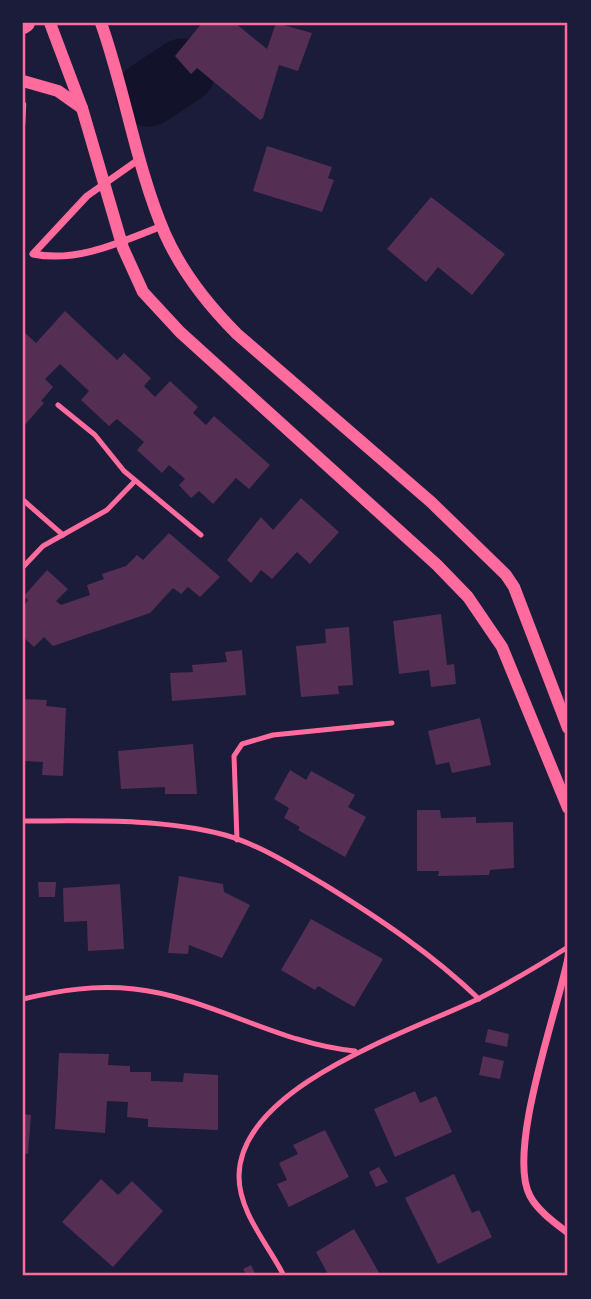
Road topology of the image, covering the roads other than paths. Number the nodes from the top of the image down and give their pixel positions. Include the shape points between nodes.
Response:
1 (50, 23) edge
2 (101, 23) edge
3 (23, 80) edge
4 (82, 108) junction
5 (141, 158) junction
6 (103, 182) junction
7 (162, 226) junction
8 (120, 242) junction
9 (33, 254) junction
10 (23, 257) edge
11 (58, 405) dead end
12 (135, 481) junction
13 (23, 500) edge
14 (63, 535) junction
15 (201, 536) dead end
16 (23, 567) edge
17 (392, 723) dead end
18 (568, 727) edge
19 (568, 808) edge
20 (23, 821) edge
21 (237, 840) junction
22 (568, 947) edge
23 (568, 958) edge
24 (23, 999) edge
25 (479, 999) junction
26 (355, 1051) junction
27 (568, 1233) edge
28 (284, 1276) edge

1 - 4 street
2 - 5 street
3 - 4 street via 58,91
4 - 6 street
5 - 6 street
5 - 7 street
6 - 8 street
6 - 9 street
7 - 8 street
7 - 18 street via 210,307 431,502 506,575
8 - 9 street via 81,253
8 - 19 street via 144,292 180,332 468,597 502,647
9 - 10 street
11 - 12 lane via 95,436
12 - 14 lane via 107,510
12 - 15 lane
13 - 14 lane
14 - 16 lane via 37,551
17 - 21 lane via 273,735 242,744 234,757
20 - 21 lane via 159,825
21 - 25 lane via 295,867 423,948
22 - 25 lane
23 - 27 street via 545,1038 524,1167 529,1195
24 - 26 lane via 72,988 137,989 232,1016 306,1044
25 - 26 lane via 400,1036
26 - 28 lane via 268,1113 242,1158 240,1190 259,1235

